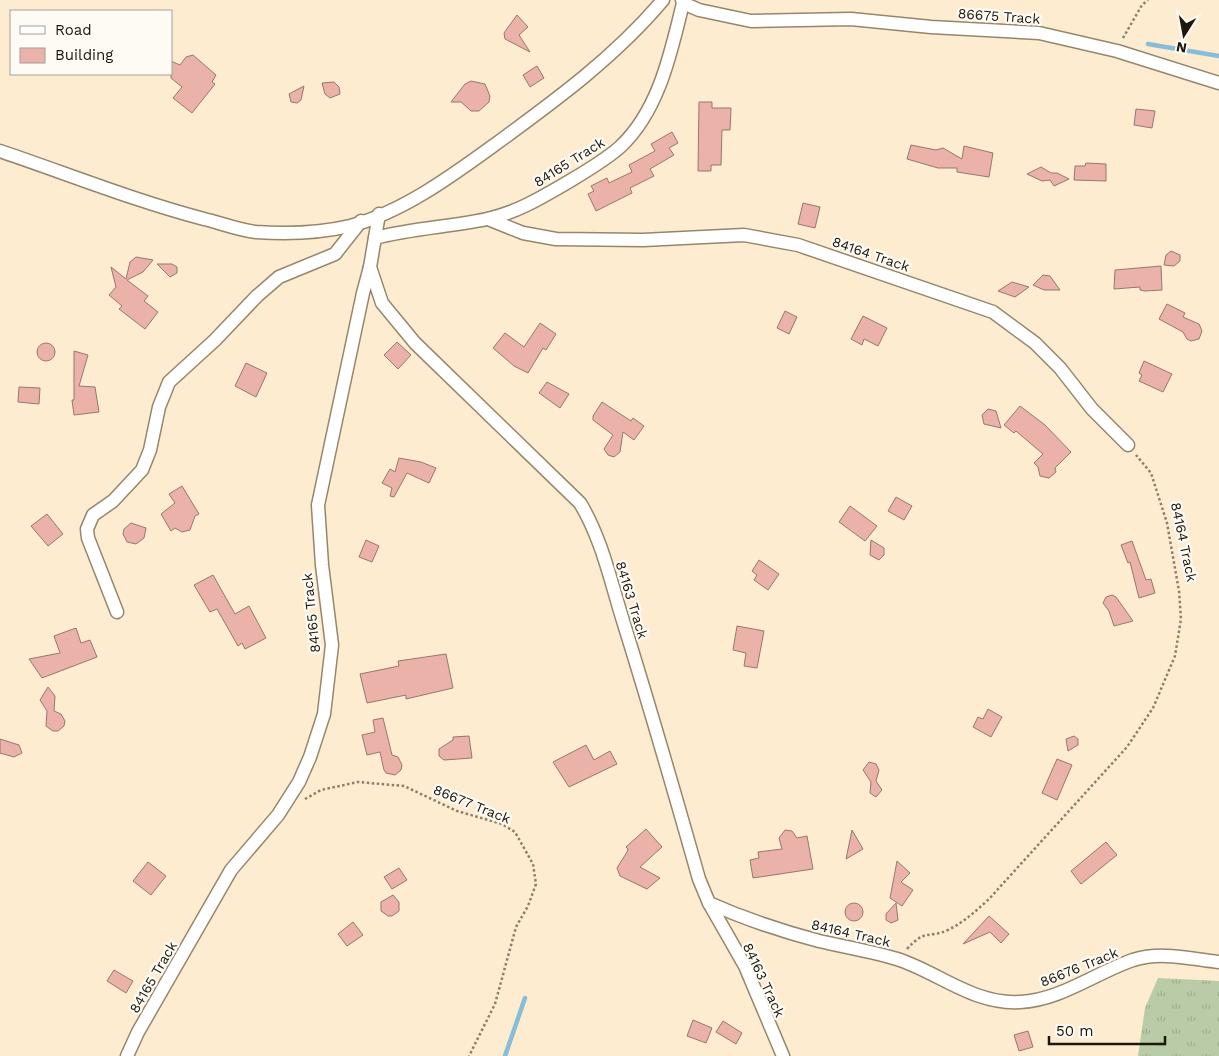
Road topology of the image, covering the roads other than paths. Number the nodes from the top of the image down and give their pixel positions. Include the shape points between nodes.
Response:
1 (663, 0) edge
2 (682, 1) edge
3 (1219, 83) edge
4 (0, 151) edge
5 (379, 214) junction
6 (488, 219) junction
7 (361, 221) junction
8 (375, 238) junction
9 (370, 267) junction
10 (1128, 445) road end
11 (117, 612) dead end
12 (709, 903) junction
13 (898, 959) joint
14 (1219, 962) edge
15 (127, 1056) edge
16 (783, 1056) edge

1 - 5 street via 596,67 535,115 456,172
2 - 3 street, 86675 Track via 699,10 751,21 851,19 1038,33 1117,51
2 - 6 street, 84165 Track via 653,103 621,146 586,172 529,205
4 - 7 street via 174,211 254,232 310,231 350,226
5 - 7 street
5 - 8 street, 84163 Track
6 - 8 street, 84165 Track via 402,230
6 - 10 street, 84164 Track via 523,232 556,239 643,240 744,235 773,239 993,312 1041,349 1092,409
7 - 11 street via 335,254 279,277 169,382 142,470 113,501 93,515 87,529
8 - 9 street, 84163 Track
9 - 12 street, 84163 Track via 382,304 393,320 580,503 588,517
9 - 15 street, 84165 Track via 318,505 332,645 324,714 299,782 278,815 231,870
12 - 13 street, 84164 Track via 749,921
12 - 16 street, 84163 Track via 745,966
13 - 14 street, 86676 Track via 966,991 999,1001 1020,1002 1049,997 1133,960 1152,956

